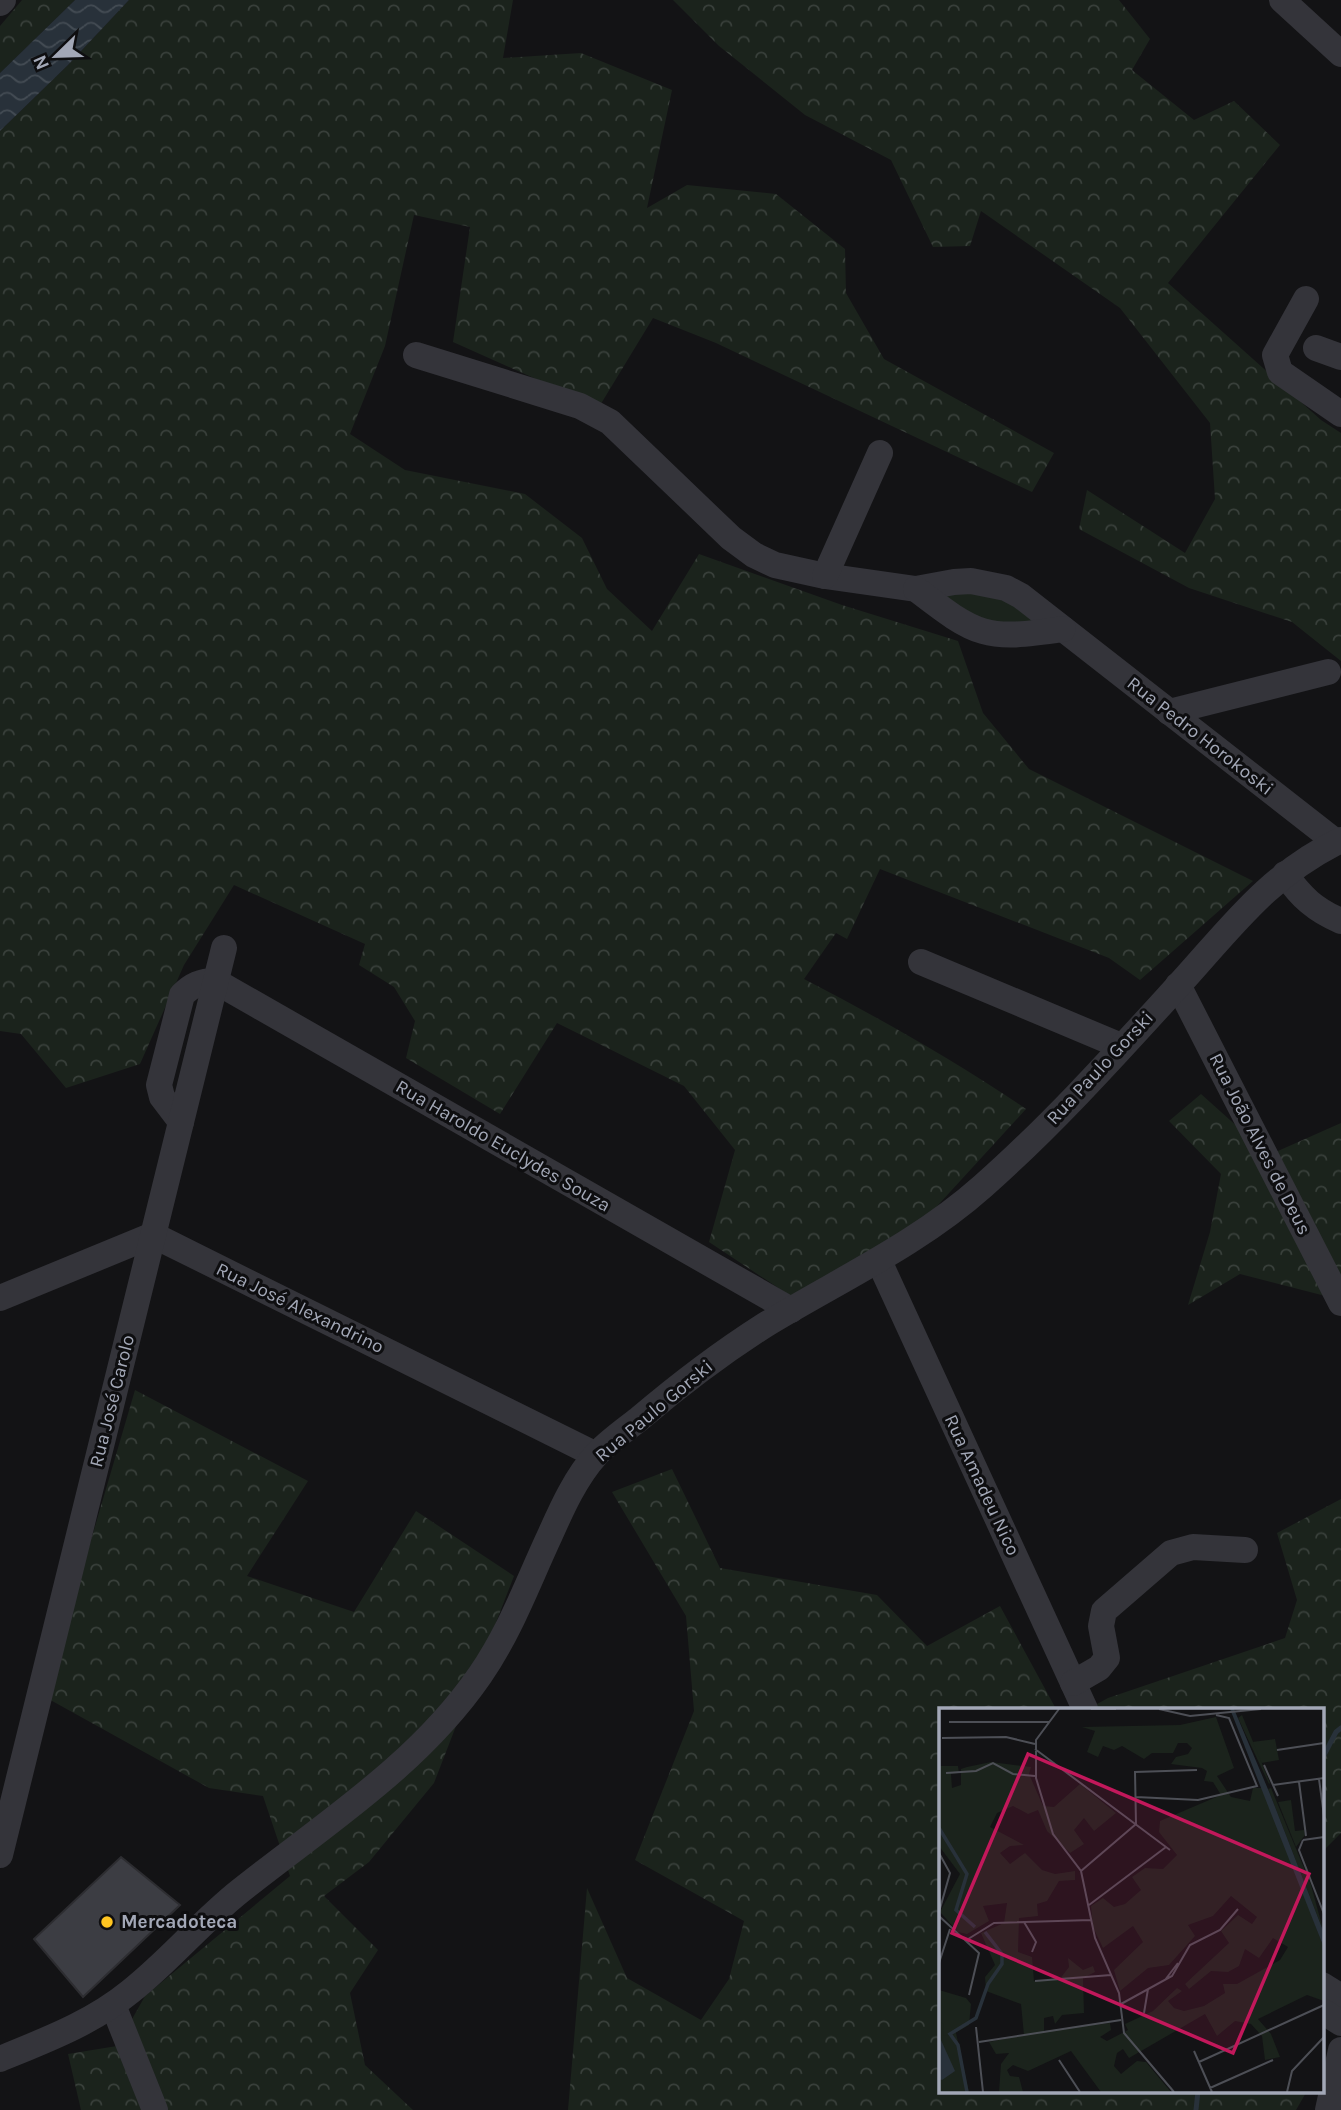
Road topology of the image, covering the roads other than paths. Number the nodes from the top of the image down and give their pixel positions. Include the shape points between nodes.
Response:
1 (1282, 0) edge
2 (1341, 54) edge
3 (1306, 299) dead end
4 (1316, 348) dead end
5 (416, 355) dead end
6 (1341, 357) edge
7 (1341, 414) edge
8 (880, 453) dead end
9 (825, 576) junction
10 (916, 589) junction
11 (1063, 629) junction
12 (1328, 672) dead end
13 (1169, 712) junction
14 (1339, 841) edge
15 (1285, 874) junction
16 (1341, 921) edge
17 (224, 948) dead end
18 (921, 962) dead end
19 (215, 981) junction
20 (1178, 985) junction
21 (1121, 1046) junction
22 (153, 1235) junction
23 (879, 1261) junction
24 (0, 1298) edge
25 (1341, 1303) edge
26 (791, 1310) junction
27 (596, 1455) junction
28 (1245, 1550) dead end
29 (1073, 1683) junction
30 (1085, 1708) edge
31 (0, 1855) edge
32 (1324, 1986) edge
33 (1341, 1997) edge
34 (113, 2005) junction
35 (1324, 2012) edge
36 (1341, 2024) edge
37 (1341, 2050) edge
38 (0, 2059) edge
39 (155, 2110) edge
40 (1328, 2110) edge

1 - 2 street
3 - 7 street via 1275,355 1280,372
4 - 6 street
5 - 9 street, Rua Pedro Horokoski via 598,415 754,555 775,565
8 - 9 street
9 - 10 street, Rua Pedro Horokoski
10 - 11 street, Rua Pedro Horokoski via 955,619 989,634
10 - 11 street, Rua Pedro Horokoski via 954,582 988,583 1021,596
11 - 13 street, Rua Pedro Horokoski
12 - 13 street
13 - 14 street, Rua Pedro Horokoski
14 - 15 street, Rua Paulo Gorski
15 - 16 street via 1301,897
15 - 20 street, Rua Paulo Gorski via 1256,898
17 - 19 street, Rua José Carolo
18 - 21 street
19 - 22 street, Rua José Carolo
19 - 26 street, Rua Haroldo Euclydes Souza
20 - 21 street, Rua Paulo Gorski
20 - 25 street, Rua João Alves de Deus
21 - 23 street, Rua Paulo Gorski via 984,1185 921,1236
22 - 24 street
22 - 27 street, Rua José Alexandrino
22 - 31 street, Rua José Carolo
23 - 26 street, Rua Paulo Gorski
23 - 29 street, Rua Amadeu Nico
26 - 27 street, Rua Paulo Gorski via 669,1393
27 - 34 street, Rua Paulo Gorski via 564,1505 501,1641 434,1733 358,1800 221,1906
28 - 29 street via 1193,1547 1171,1553 1104,1611 1101,1626 1107,1658 1100,1668
29 - 30 street, Rua Amadeu Nico
32 - 33 street
34 - 38 street, Rua Paulo Gorski via 61,2034
34 - 39 street
35 - 36 street
37 - 40 street

